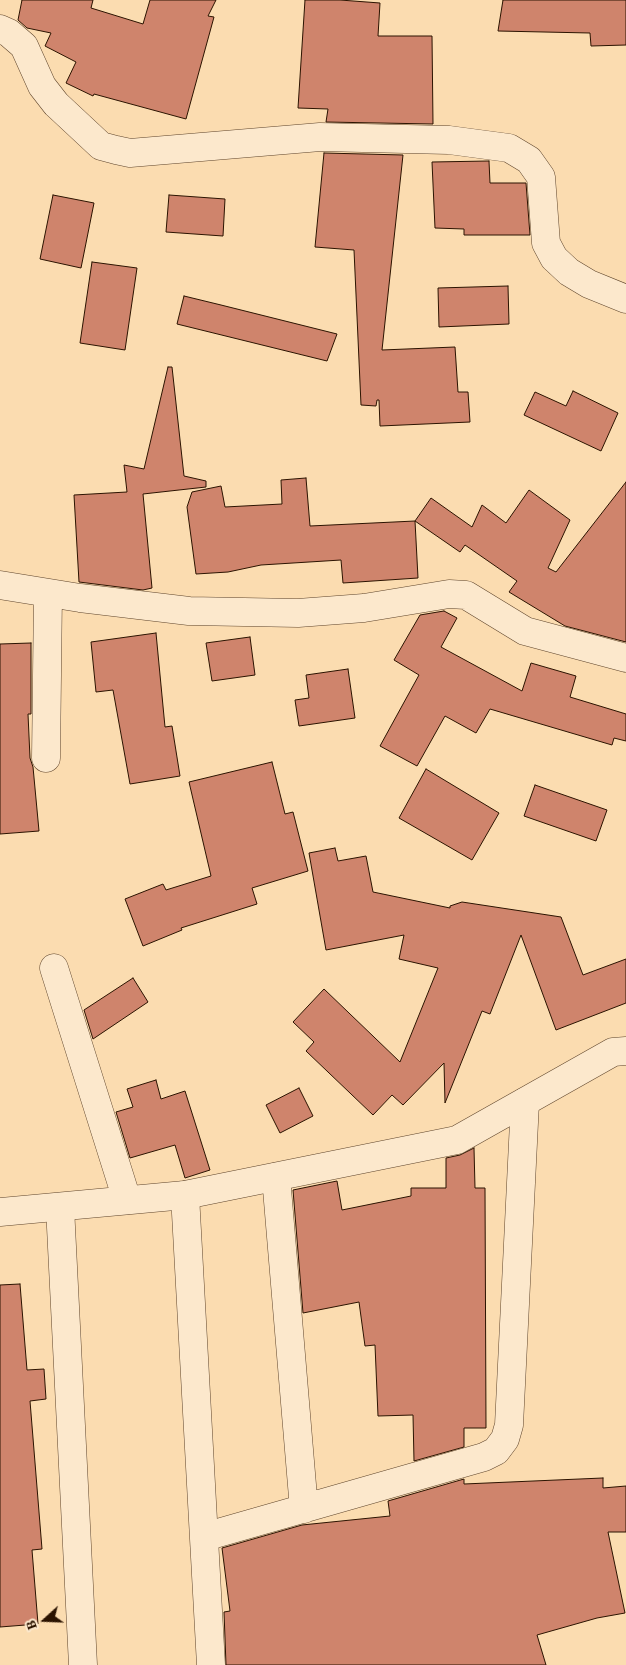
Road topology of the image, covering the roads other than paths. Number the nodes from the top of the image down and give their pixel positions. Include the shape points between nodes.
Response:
1 (0, 29) edge
2 (626, 299) edge
3 (0, 585) edge
4 (48, 593) junction
5 (626, 658) edge
6 (46, 758) dead end
7 (54, 968) dead end
8 (626, 1050) edge
9 (525, 1102) junction
10 (276, 1177) junction
11 (185, 1195) junction
12 (127, 1200) junction
13 (60, 1206) junction
14 (0, 1212) edge
15 (304, 1509) junction
16 (204, 1537) junction
17 (83, 1665) edge
18 (211, 1665) edge

1 - 2 street via 9,32 24,46 42,86 67,115 101,146 130,153 320,137 449,140 509,148 529,160 541,177 546,243 554,258 589,284
3 - 4 street
4 - 5 street via 189,611 298,613 364,608 449,594 466,595 525,632
4 - 6 street
7 - 12 street
8 - 9 street via 613,1052
9 - 10 street via 457,1140
9 - 15 street via 509,1425 505,1439 496,1451 484,1457
10 - 11 street
10 - 15 street
11 - 12 street
11 - 16 street
12 - 13 street
13 - 14 street
13 - 17 street
15 - 16 street
16 - 18 street

